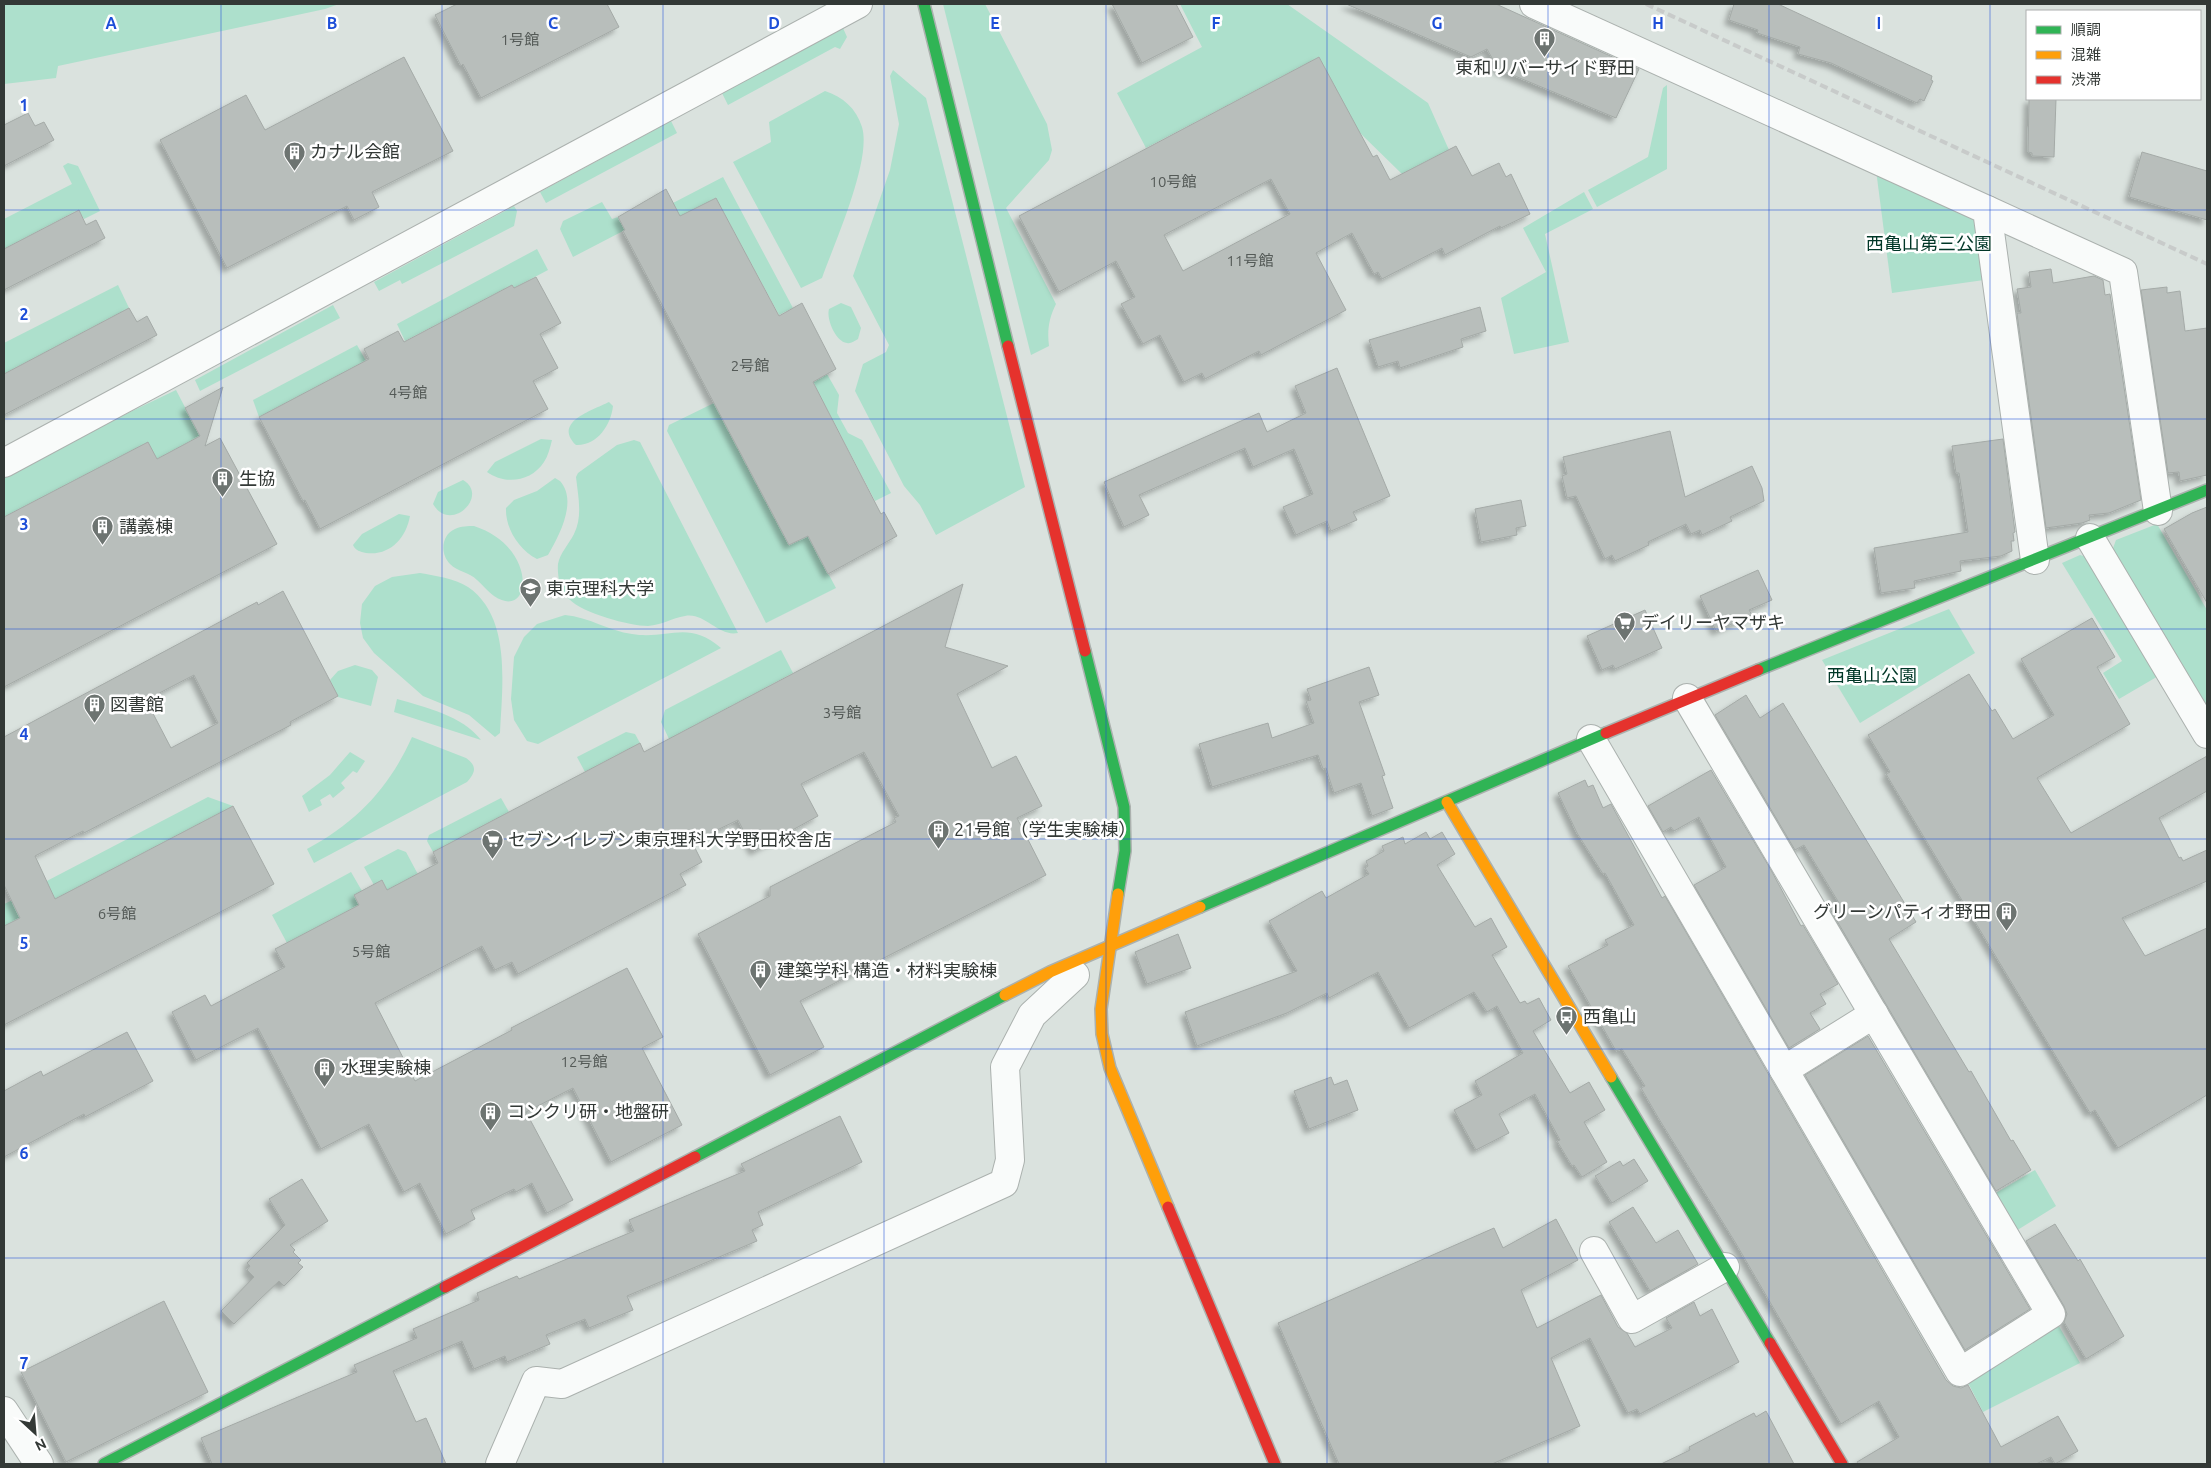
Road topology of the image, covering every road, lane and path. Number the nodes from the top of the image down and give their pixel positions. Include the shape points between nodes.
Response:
1 (858, 4) edge
2 (924, 4) edge
3 (1534, 4) edge
4 (1987, 210) junction
5 (4, 463) edge
6 (2206, 493) edge
7 (2158, 511) junction
8 (2090, 538) junction
9 (2035, 560) junction
10 (1687, 698) junction
11 (2207, 734) edge
12 (1591, 739) junction
13 (1447, 802) junction
14 (1110, 947) junction
15 (1075, 976) dead end
16 (1874, 1014) junction
17 (1784, 1070) junction
18 (1594, 1251) dead end
19 (1725, 1267) junction
20 (4, 1412) edge
21 (39, 1464) edge
22 (104, 1464) edge
23 (500, 1464) edge
24 (1275, 1464) edge
25 (1842, 1464) edge

1 - 5 street
2 - 14 street via 1124,807 1125,852
3 - 4 street
4 - 7 street via 2123,272
4 - 9 street
6 - 7 street
7 - 8 street
8 - 9 street
8 - 11 street
9 - 10 street
10 - 12 street
10 - 16 street
12 - 13 street
12 - 17 street
13 - 14 street
13 - 19 street
14 - 22 street via 1050,972
14 - 24 street via 1101,1009 1102,1034 1110,1068
15 - 23 street via 1032,1015 1005,1066 1010,1160 1004,1183 562,1384 536,1381
16 - 17 street
16 - 17 street via 2051,1314 1960,1372
18 - 19 street via 1632,1319
19 - 25 street
20 - 21 street

